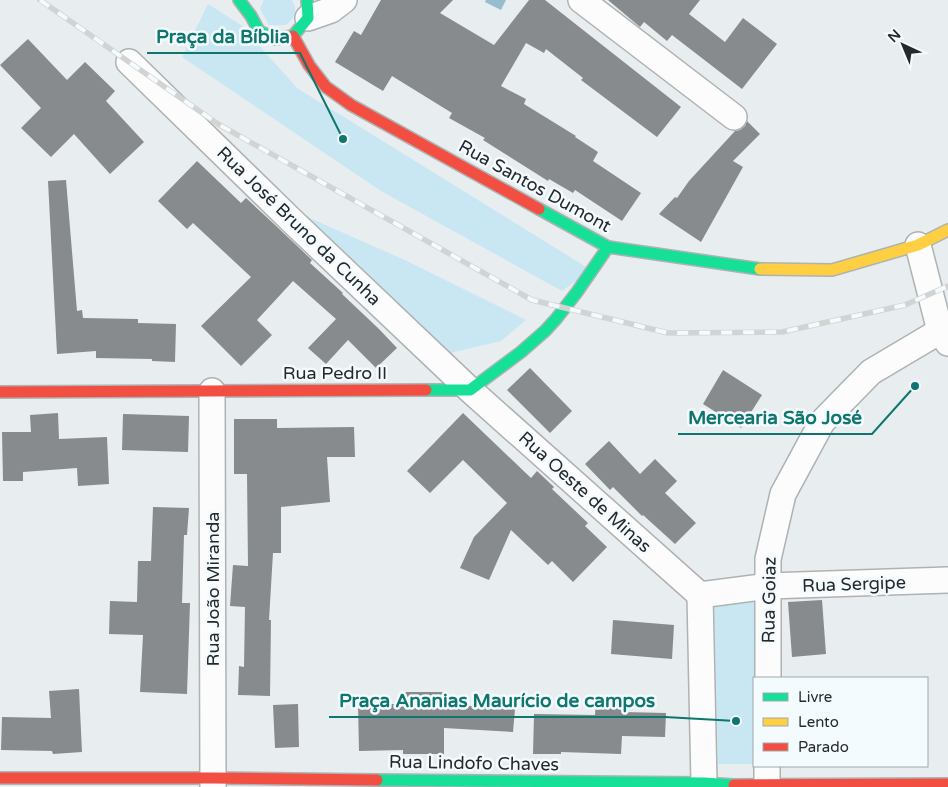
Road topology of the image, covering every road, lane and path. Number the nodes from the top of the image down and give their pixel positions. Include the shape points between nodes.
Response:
1 (239, 0) edge
2 (252, 0) edge
3 (344, 0) edge
4 (580, 0) edge
5 (250, 16) junction
6 (302, 18) edge
7 (129, 62) dead end
8 (734, 117) dead end
9 (948, 230) edge
10 (918, 245) junction
11 (608, 247) junction
12 (945, 334) edge
13 (470, 390) junction
14 (212, 391) junction
15 (0, 392) edge
16 (948, 580) edge
17 (768, 586) junction
18 (700, 595) junction
19 (768, 677) edge
20 (767, 776) edge
21 (0, 778) edge
22 (213, 782) edge
23 (704, 783) junction
24 (948, 784) edge
25 (729, 786) edge

1 - 5 street
2 - 5 street
3 - 6 street via 331,10
4 - 8 street
5 - 6 street via 259,31 275,39
6 - 11 street, Rua Santos Dumont via 309,65 326,87 351,105
7 - 13 street, Rua José Bruno da Cunha
9 - 10 street, Rua Santos Dumont
10 - 11 street, Rua Santos Dumont via 832,270 758,269
10 - 12 street
11 - 13 street via 566,308 545,330
12 - 17 street, Rua Goiaz via 870,372 822,422 782,494 768,559
13 - 14 street, Rua Pedro II
13 - 18 street, Rua Oeste de Minas
14 - 15 street, Rua Pedro II
14 - 22 street, Rua João Miranda
16 - 17 street, Rua Sergipe
17 - 18 street, Rua Sergipe
17 - 19 street, Rua Goiaz
18 - 23 street
20 - 24 street, Rua Lindofo Chaves
20 - 25 street, Rua Lindofo Chaves
21 - 22 street, Rua Lindofo Chaves
22 - 23 street, Rua Lindofo Chaves
23 - 25 street, Rua Lindofo Chaves

